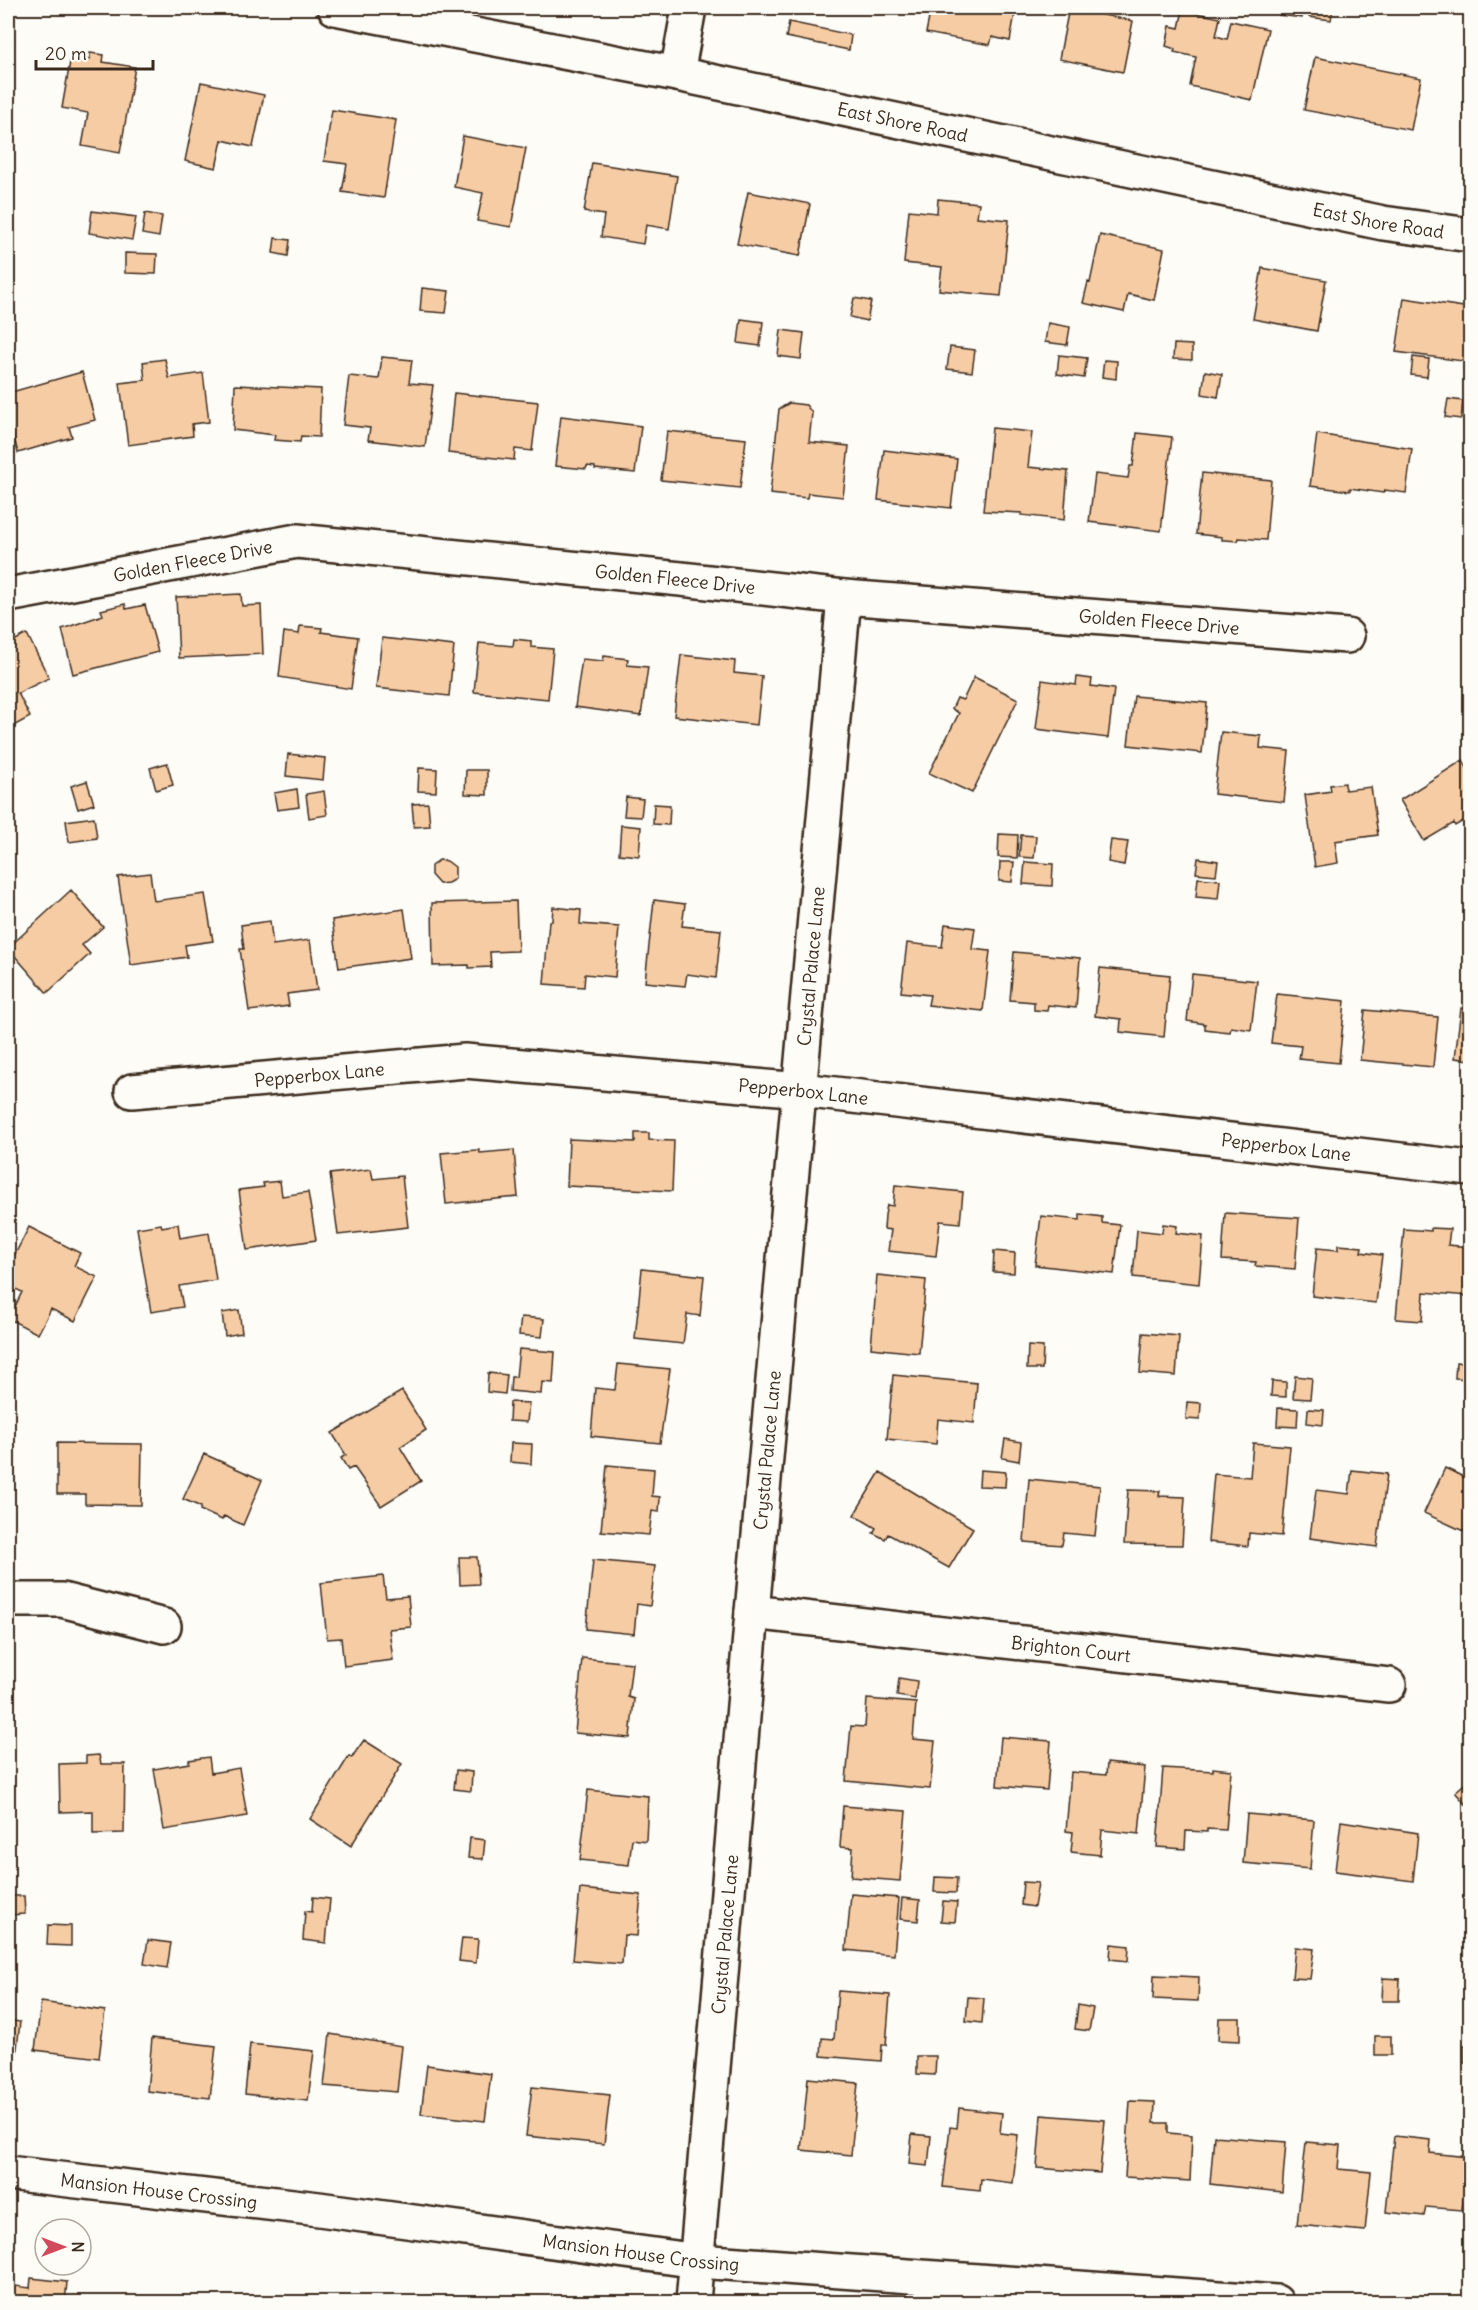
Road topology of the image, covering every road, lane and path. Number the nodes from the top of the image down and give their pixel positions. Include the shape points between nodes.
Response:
1 (334, 8) edge
2 (689, 8) edge
3 (677, 74) junction
4 (1470, 235) edge
5 (8, 595) edge
6 (844, 597) junction
7 (1347, 636) dead end
8 (801, 1090) junction
9 (132, 1091) dead end
10 (1470, 1168) edge
11 (8, 1600) edge
12 (752, 1612) junction
13 (164, 1626) dead end
14 (1389, 1685) dead end
15 (8, 2173) edge
16 (698, 2261) junction
17 (693, 2302) edge
18 (1276, 2302) edge

1 - 3 street, East Shore Road
2 - 3 street
3 - 4 street, East Shore Road via 1371,220
5 - 6 street, Golden Fleece Drive via 297,541
6 - 7 street, Golden Fleece Drive
6 - 8 street, Crystal Palace Lane
8 - 9 street, Pepperbox Lane via 465,1061
8 - 10 street, Pepperbox Lane
8 - 12 street, Crystal Palace Lane
11 - 13 street via 62,1600
12 - 14 street, Brighton Court
12 - 16 street, Crystal Palace Lane
15 - 16 street, Mansion House Crossing via 320,2209
16 - 17 street, Crystal Palace Lane
16 - 18 street, Mansion House Crossing

